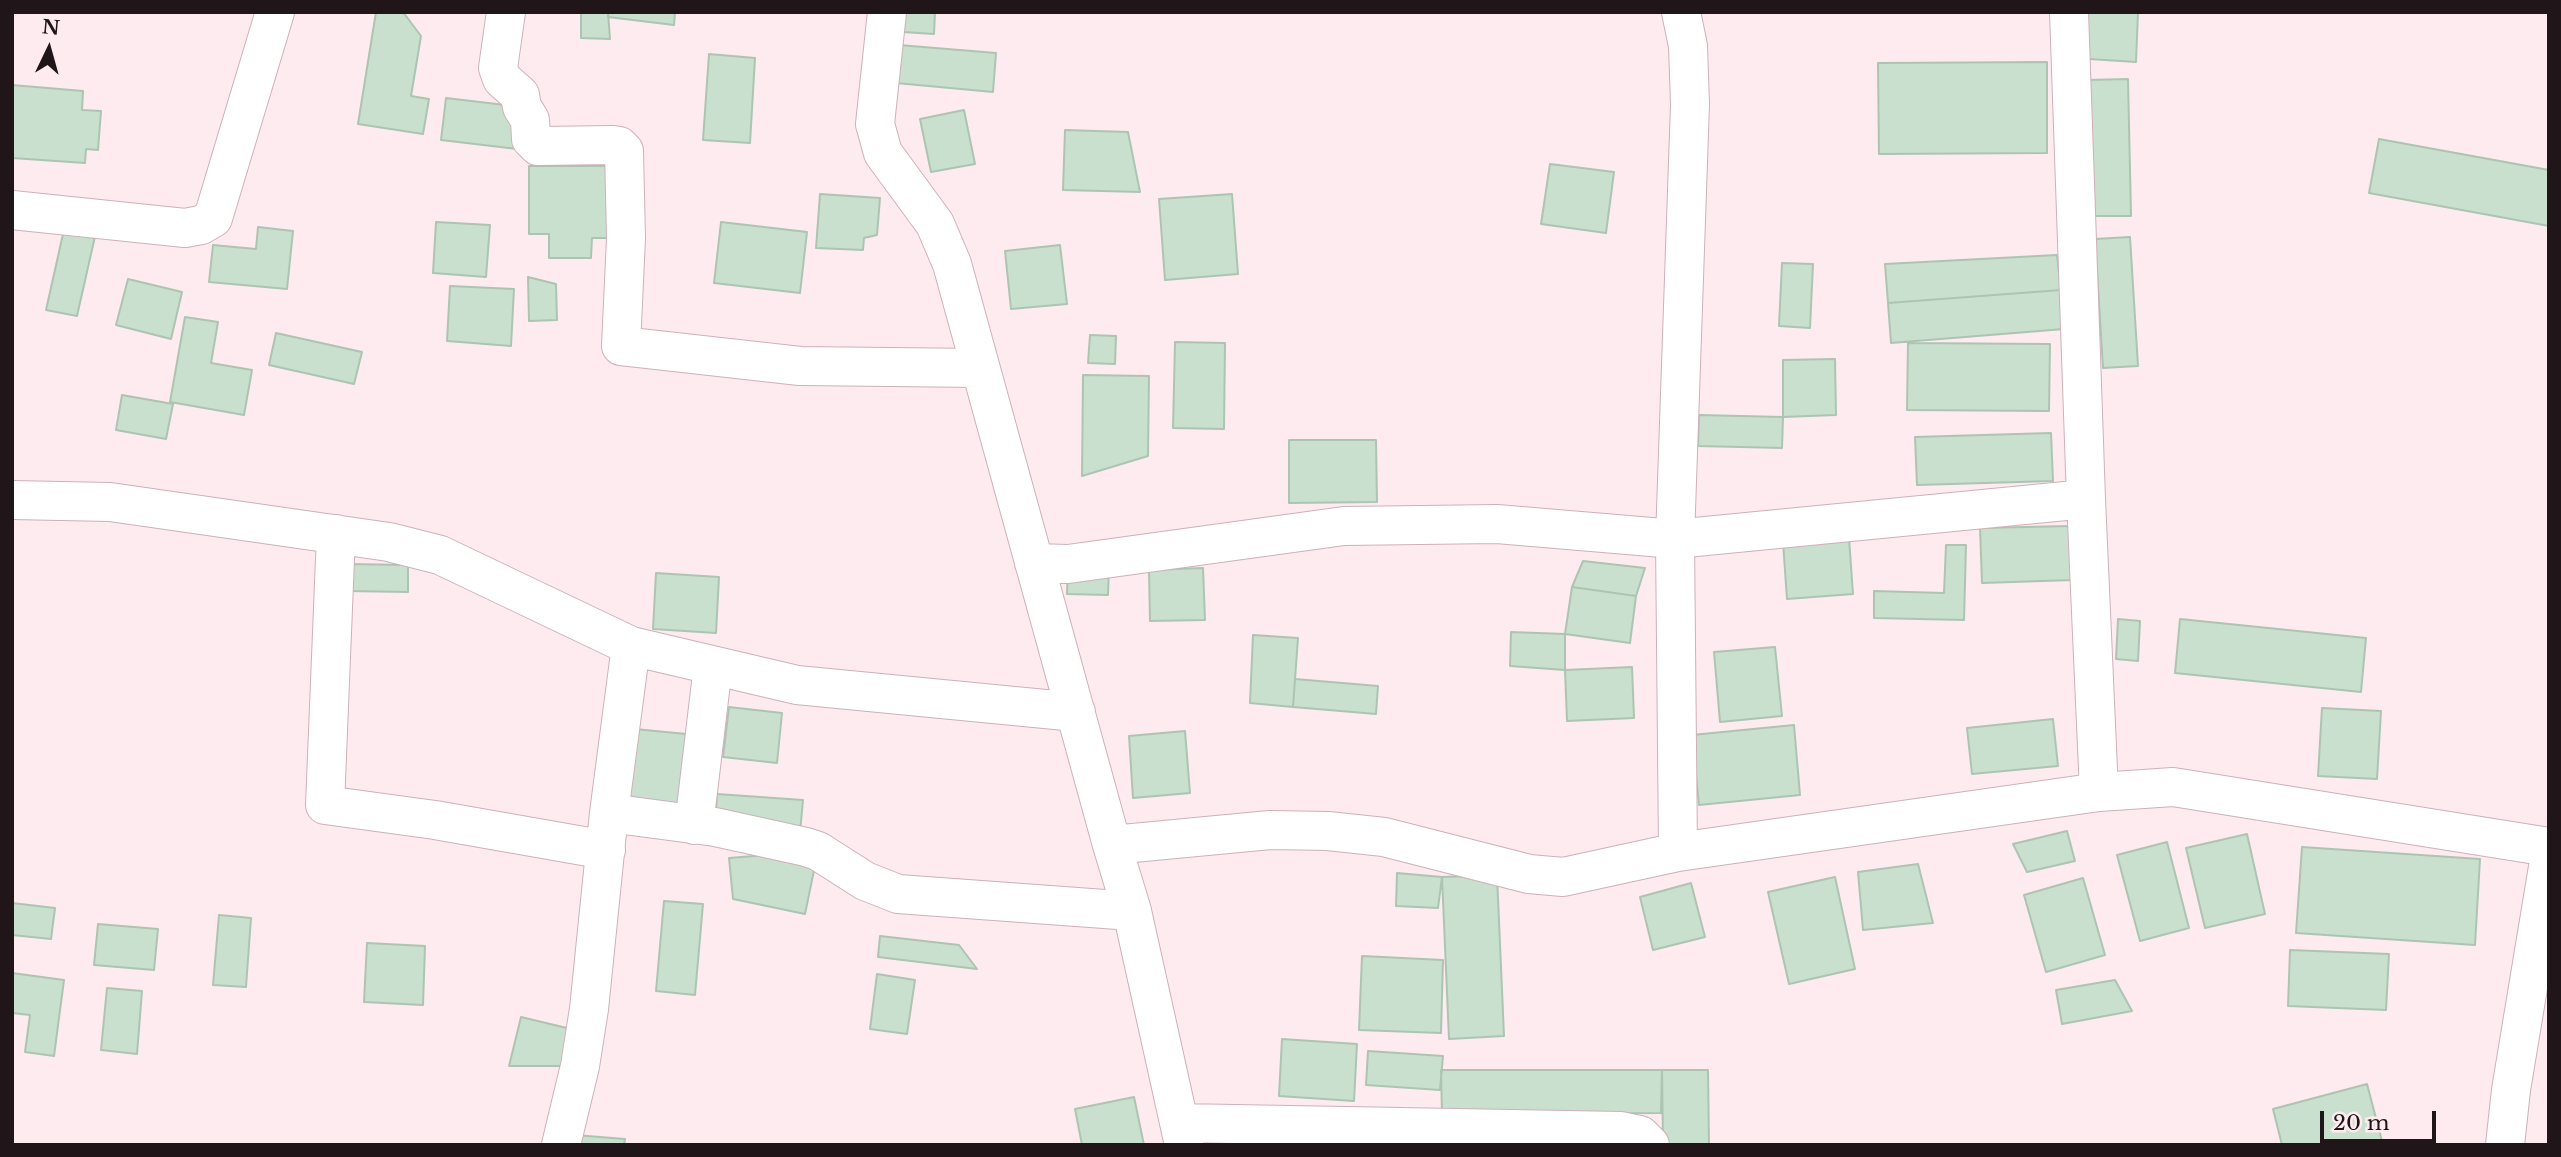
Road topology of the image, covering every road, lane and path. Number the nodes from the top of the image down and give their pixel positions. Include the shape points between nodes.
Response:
1 (275, 12) edge
2 (506, 12) edge
3 (887, 12) edge
4 (1681, 12) edge
5 (2069, 12) edge
6 (12, 211) edge
7 (979, 368) junction
8 (2086, 499) junction
9 (12, 500) edge
10 (336, 534) junction
11 (1675, 539) junction
12 (1034, 564) junction
13 (631, 646) junction
14 (713, 666) junction
15 (1076, 712) junction
16 (2099, 792) junction
17 (694, 825) junction
18 (607, 832) junction
19 (1112, 845) junction
20 (2549, 847) edge
21 (1678, 852) junction
22 (2549, 861) edge
23 (1132, 911) junction
24 (1182, 1134) edge
25 (561, 1145) edge
26 (1650, 1145) edge
27 (2505, 1145) edge

1 - 6 street via 213,218 185,228
2 - 7 street via 498,68 502,79 520,95 530,120 531,139 538,146 613,145 624,151 621,346 800,366
3 - 7 street via 874,124 883,153 935,224 952,264
4 - 11 street via 1688,46 1690,104
5 - 8 street
7 - 12 street
8 - 11 street
8 - 16 street
9 - 10 street via 110,502
10 - 13 street via 440,555
10 - 18 street via 324,805 435,820
11 - 12 street via 1497,524 1344,526 1068,564
11 - 21 street
12 - 15 street
13 - 14 street
13 - 18 street
14 - 15 street via 833,690
14 - 17 street
15 - 19 street
16 - 20 street via 2173,787
16 - 21 street
17 - 18 street
17 - 23 street via 818,851 865,881 898,894
18 - 25 street via 587,1021
19 - 21 street via 1270,830 1328,831 1384,837 1529,874 1563,877
19 - 23 street
22 - 27 street
23 - 24 street
24 - 26 street via 1621,1131 1640,1135

